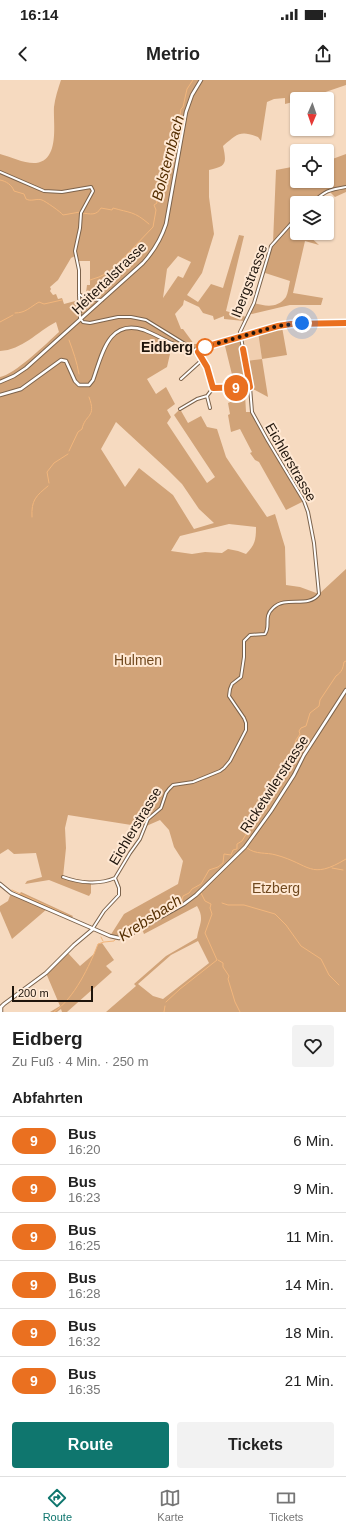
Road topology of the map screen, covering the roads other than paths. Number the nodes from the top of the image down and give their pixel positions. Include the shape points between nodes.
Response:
1 (201, 80) edge
2 (0, 172) edge
3 (346, 187) edge
4 (319, 196) edge
5 (290, 225) edge
6 (79, 294) junction
7 (102, 300) junction
8 (81, 319) junction
9 (346, 323) edge
10 (241, 337) junction
11 (198, 352) junction
12 (202, 360) junction
13 (181, 379) dead end
14 (0, 382) edge
15 (250, 387) junction
16 (213, 388) junction
17 (0, 395) edge
18 (207, 396) junction
19 (210, 408) dead end
20 (180, 409) dead end
21 (346, 690) edge
22 (63, 877) dead end
23 (116, 878) junction
24 (0, 884) edge
25 (93, 930) junction
26 (1, 1012) edge

1 - 7 street, Heitertalstrasse via 186,112 162,236 143,263
2 - 6 street via 44,191 62,192 91,187 93,191 81,213 75,251 79,270
3 - 4 street via 331,189
5 - 10 street, Ibergstrasse via 271,246 254,303 240,332
6 - 7 street via 86,299
6 - 8 street
7 - 8 street, Heitertalstrasse
8 - 11 street via 87,323 118,317 141,318
8 - 14 street, Heitertalstrasse via 26,368
9 - 10 street via 291,324
10 - 11 street via 209,346
10 - 15 street, Eichlerstrasse
11 - 12 street
11 - 17 street via 191,352 144,330 126,328 109,338 89,385 79,385 66,361 61,360 21,389
12 - 13 street
12 - 16 street via 207,367
15 - 16 street
15 - 23 street, Eichlerstrasse via 255,419 308,512 319,594 316,599 310,601 281,603 274,607 269,612 265,634 250,635 244,641 241,677 232,684 229,696 244,718 246,730 230,761 220,771 168,789 161,808 148,820
16 - 18 street
18 - 19 street
18 - 20 street via 196,399
21 - 25 street, Ricketwilerstrasse via 304,755 294,776 245,847 190,899 135,932 117,938
22 - 23 street via 91,882 105,882
23 - 25 street via 119,895 104,911
24 - 25 street, Ricketwilerstrasse via 11,892
25 - 26 street via 46,973 1,1007

